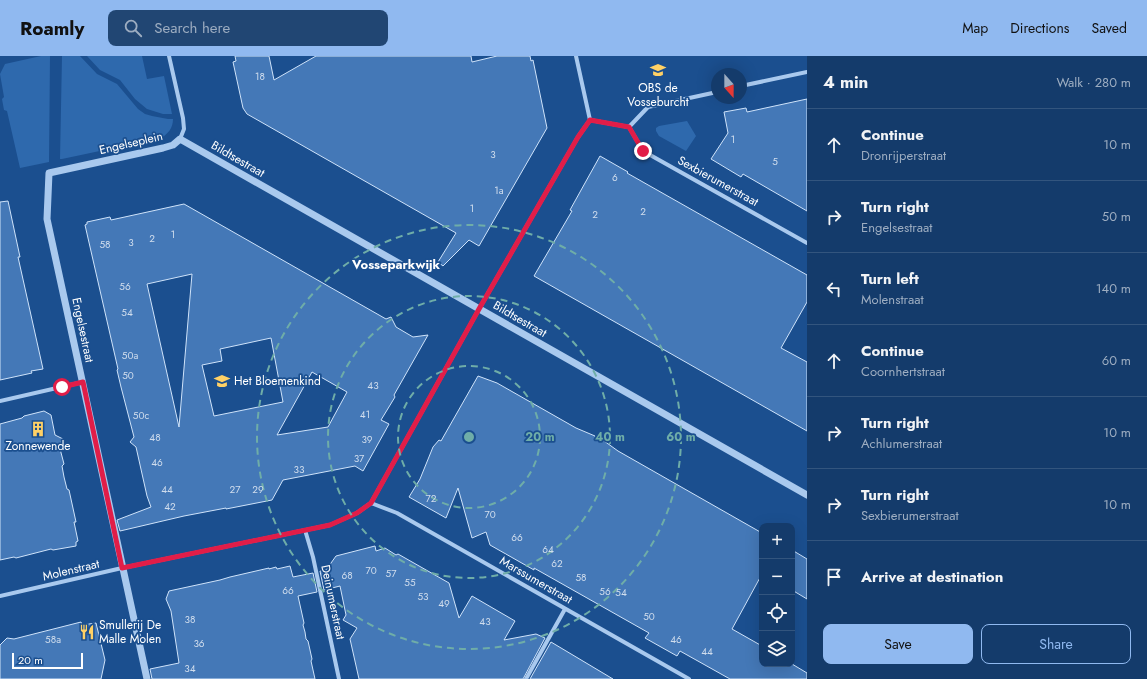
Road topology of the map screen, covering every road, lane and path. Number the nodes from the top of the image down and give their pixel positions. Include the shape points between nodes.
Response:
1 (169, 56) edge
2 (576, 56) edge
3 (807, 72) edge
4 (747, 85) edge
5 (711, 93) edge
6 (590, 120) junction
7 (629, 127) junction
8 (180, 139) junction
9 (49, 173) joint
10 (807, 243) edge
11 (479, 309) junction
12 (83, 382) junction
13 (0, 401) edge
14 (807, 495) edge
15 (371, 503) junction
16 (305, 530) junction
17 (122, 568) junction
18 (0, 596) edge
19 (565, 609) junction
20 (146, 679) edge
21 (339, 679) edge
22 (526, 679) edge
23 (689, 679) edge

1 - 8 street, Engelseplein via 183,118 184,129
2 - 6 street
3 - 4 street
5 - 7 street via 648,107
6 - 7 street
6 - 11 street
7 - 10 street, Sexbierumerstraat via 643,151
8 - 9 street, Engelseplein via 173,145 163,148
8 - 11 street, Bildtsestraat
9 - 12 street, Engelsestraat via 47,219
11 - 14 street, Bildtsestraat
11 - 15 street
12 - 13 street
12 - 17 street, Engelsestraat
15 - 16 street, Molenstraat via 330,525
15 - 19 street, Marssumerstraat via 397,513
16 - 17 street, Molenstraat
16 - 21 street, Deinumerstraat
17 - 18 street, Molenstraat
17 - 20 street, Engelsestraat
19 - 22 street
19 - 23 street, Marssumerstraat

